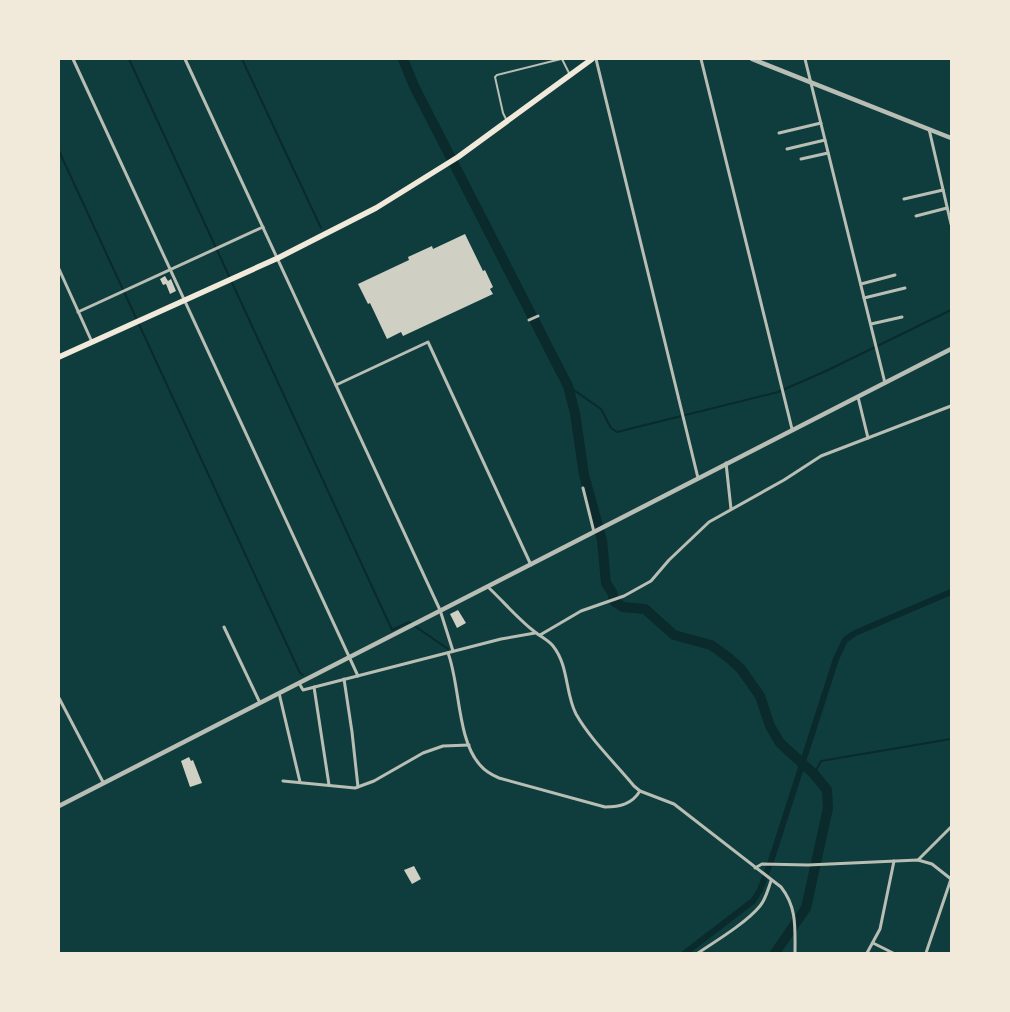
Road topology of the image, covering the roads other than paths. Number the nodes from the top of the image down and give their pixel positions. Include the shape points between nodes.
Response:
1 (73, 59) edge
2 (186, 59) edge
3 (562, 59) edge
4 (592, 59) edge
5 (596, 59) edge
6 (701, 59) edge
7 (752, 59) edge
8 (805, 59) edge
9 (571, 75) junction
10 (811, 82) junction
11 (508, 120) junction
12 (821, 123) junction
13 (928, 129) junction
14 (779, 133) dead end
15 (951, 138) edge
16 (825, 140) junction
17 (787, 149) dead end
18 (828, 153) junction
19 (801, 159) dead end
20 (943, 190) junction
21 (904, 199) dead end
22 (948, 208) junction
23 (916, 216) dead end
24 (951, 224) edge
25 (263, 227) junction
26 (278, 258) junction
27 (59, 269) edge
28 (171, 270) junction
29 (895, 275) dead end
30 (861, 284) junction
31 (906, 288) dead end
32 (864, 298) junction
33 (184, 299) junction
34 (78, 312) junction
35 (538, 316) dead end
36 (902, 317) dead end
37 (529, 320) dead end
38 (870, 324) junction
39 (92, 342) junction
40 (951, 349) edge
41 (59, 357) edge
42 (885, 383) junction
43 (336, 385) junction
44 (858, 397) junction
45 (951, 406) edge
46 (792, 429) junction
47 (868, 438) junction
48 (726, 463) junction
49 (698, 478) junction
50 (582, 488) dead end
51 (731, 509) junction
52 (594, 532) junction
53 (531, 565) junction
54 (488, 587) junction
55 (440, 610) junction
56 (224, 627) dead end
57 (535, 632) junction
58 (540, 635) junction
59 (451, 652) junction
60 (350, 657) junction
61 (358, 676) junction
62 (344, 679) junction
63 (299, 683) junction
64 (314, 687) junction
65 (279, 693) junction
66 (59, 698) edge
67 (260, 703) junction
68 (469, 746) junction
69 (283, 781) dead end
70 (103, 782) junction
71 (300, 782) junction
72 (328, 785) junction
73 (358, 787) junction
74 (640, 791) junction
75 (59, 806) edge
76 (951, 826) edge
77 (918, 860) junction
78 (894, 861) junction
79 (755, 868) junction
80 (771, 881) junction
81 (873, 943) junction
82 (698, 953) edge
83 (796, 953) edge
84 (867, 953) edge
85 (893, 953) edge
86 (926, 953) edge

1 - 28 street
2 - 25 street
3 - 9 lane
3 - 11 lane via 496,75 503,113
4 - 9 highway
5 - 49 street
6 - 46 street
7 - 10 street
8 - 10 street
9 - 11 highway
10 - 12 street
10 - 13 street
11 - 26 highway via 458,157 376,208
12 - 14 street
12 - 16 street
13 - 15 street
13 - 20 street
16 - 17 street
16 - 18 street
18 - 19 street
18 - 30 street
20 - 21 street
20 - 22 street
22 - 23 street
22 - 24 street
25 - 26 street
25 - 28 street
26 - 33 highway
26 - 43 street
27 - 34 street
28 - 33 street
28 - 34 street
29 - 30 street
30 - 32 street
31 - 32 street
32 - 38 street
33 - 39 highway
33 - 60 street
34 - 39 street
35 - 37 street
36 - 38 street
38 - 42 street
39 - 41 highway
40 - 42 street
42 - 44 street
43 - 53 street via 428,342
43 - 55 street
44 - 46 street
44 - 47 street
45 - 47 street
46 - 48 street
47 - 51 street via 821,456
48 - 49 street
48 - 51 street
49 - 52 street
50 - 52 street
51 - 58 street via 709,522 651,581 624,596 581,611
52 - 53 street
53 - 54 street
54 - 55 street
54 - 57 street
55 - 59 street
55 - 60 street
56 - 67 street
57 - 58 street
57 - 59 street
58 - 74 street via 554,648 562,662 576,714
59 - 61 street
59 - 68 street via 458,706
60 - 61 street
60 - 63 street
61 - 62 street
62 - 64 street
62 - 73 street
63 - 64 street via 303,690
63 - 65 street
64 - 72 street
65 - 67 street
65 - 71 street
66 - 70 street
67 - 70 street
68 - 73 street via 443,746 423,752
68 - 74 street via 479,765 499,778 599,806 616,807 628,803
69 - 71 street
70 - 75 street
71 - 72 street
72 - 73 street
74 - 79 street via 674,804
76 - 77 street
77 - 78 street
77 - 86 street via 932,864 951,879
78 - 79 street via 762,864
78 - 81 street via 880,928
79 - 80 street
80 - 82 street via 760,906
80 - 83 street via 787,894 793,907
81 - 84 street
81 - 85 street

